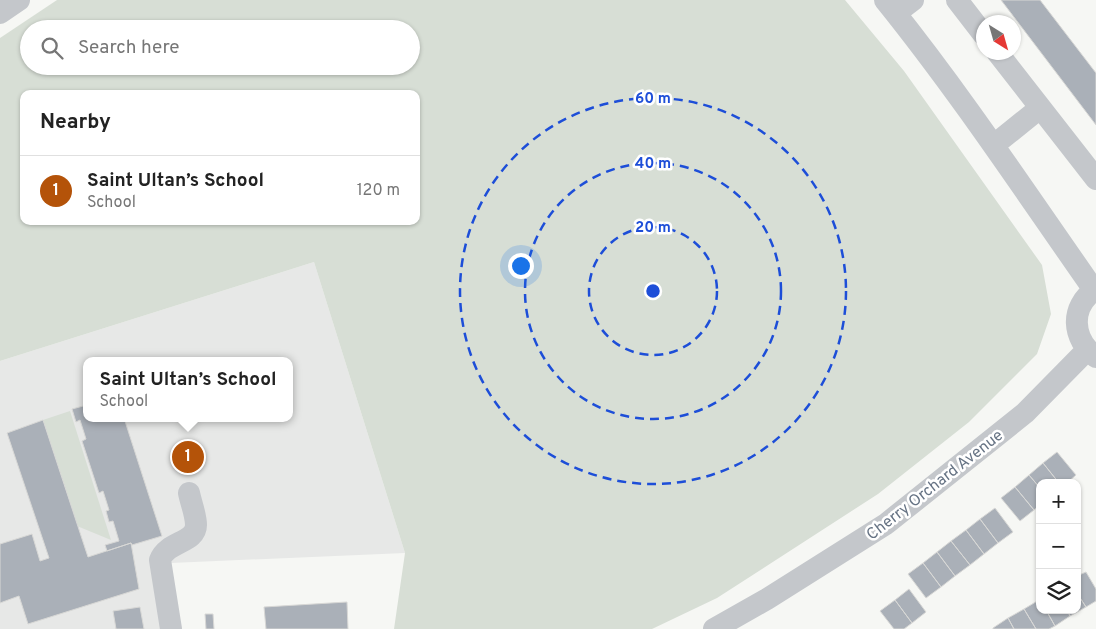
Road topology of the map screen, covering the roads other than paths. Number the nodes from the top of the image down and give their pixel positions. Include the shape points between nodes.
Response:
1 (19, 0) edge
2 (957, 0) edge
3 (898, 4) edge
4 (0, 13) edge
5 (976, 25) edge
6 (1003, 60) edge
7 (1040, 108) junction
8 (994, 145) junction
9 (1096, 179) edge
10 (1095, 290) edge
11 (1091, 354) edge
12 (189, 493) dead end
13 (171, 629) edge
14 (714, 629) edge

1 - 4 street
2 - 5 street
3 - 8 street
6 - 7 street
7 - 8 street
7 - 9 street
8 - 10 street
10 - 11 street via 1082,303 1078,314 1078,334
11 - 14 street, Cherry Orchard Avenue via 1025,413 886,524
12 - 13 street via 195,530 166,551 160,560

